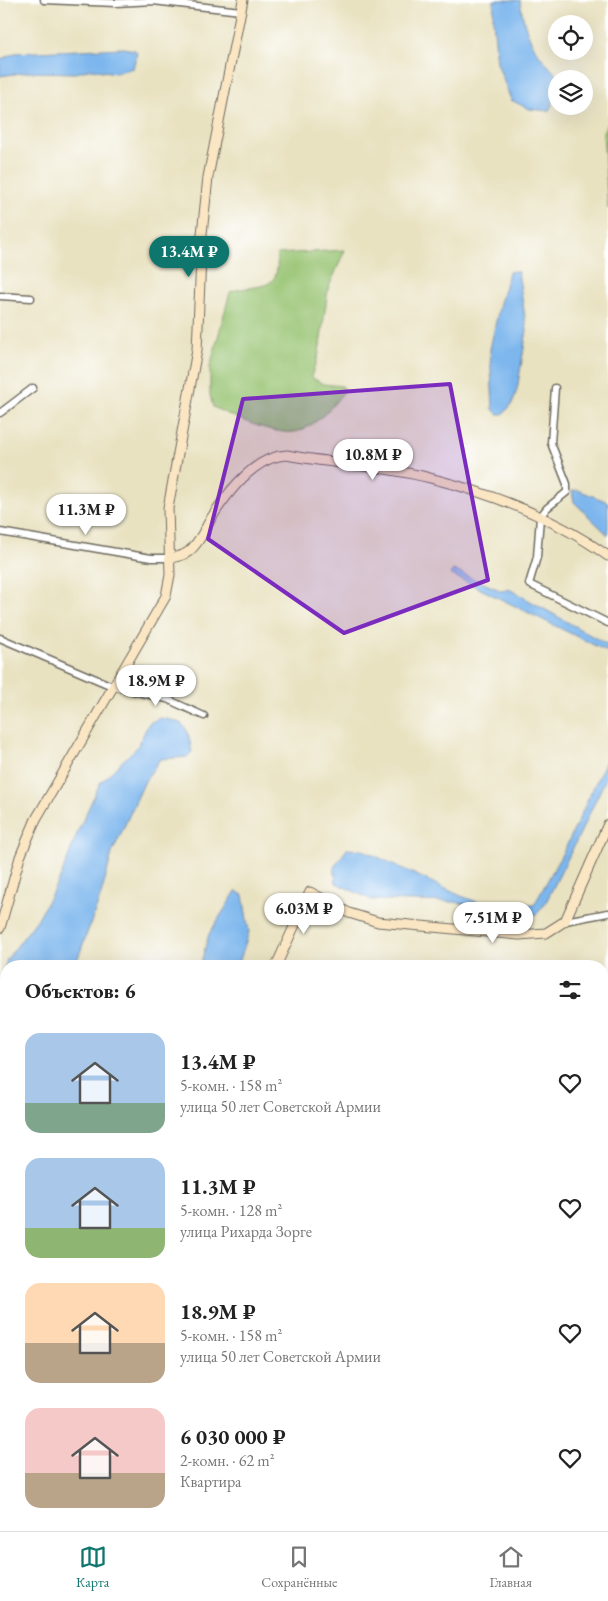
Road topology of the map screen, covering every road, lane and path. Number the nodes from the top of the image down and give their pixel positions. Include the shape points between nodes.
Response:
1 (44, 0) edge
2 (243, 0) edge
3 (241, 11) junction
4 (0, 296) edge
5 (31, 298) dead end
6 (33, 388) dead end
7 (555, 388) dead end
8 (0, 413) edge
9 (540, 516) junction
10 (0, 532) edge
11 (608, 556) edge
12 (170, 558) junction
13 (608, 623) edge
14 (0, 638) edge
15 (112, 686) junction
16 (204, 716) dead end
17 (608, 824) edge
18 (608, 913) edge
19 (565, 920) junction
20 (0, 928) edge
21 (279, 960) edge

1 - 3 street via 153,1
2 - 3 main road
3 - 12 main road via 208,177 197,350 168,508
4 - 5 street
6 - 8 street
7 - 9 street via 552,443 567,484 566,492
9 - 11 main road
9 - 12 main road via 500,498 429,478 277,456 244,477 221,503 192,548 181,556
9 - 13 street via 537,557 529,584
10 - 12 street via 151,558
12 - 15 main road via 166,596
14 - 15 street
15 - 16 street via 167,699
15 - 20 main road via 25,841
17 - 19 main road
18 - 19 street
19 - 21 main road via 546,933 520,935 378,922 349,913 310,892

